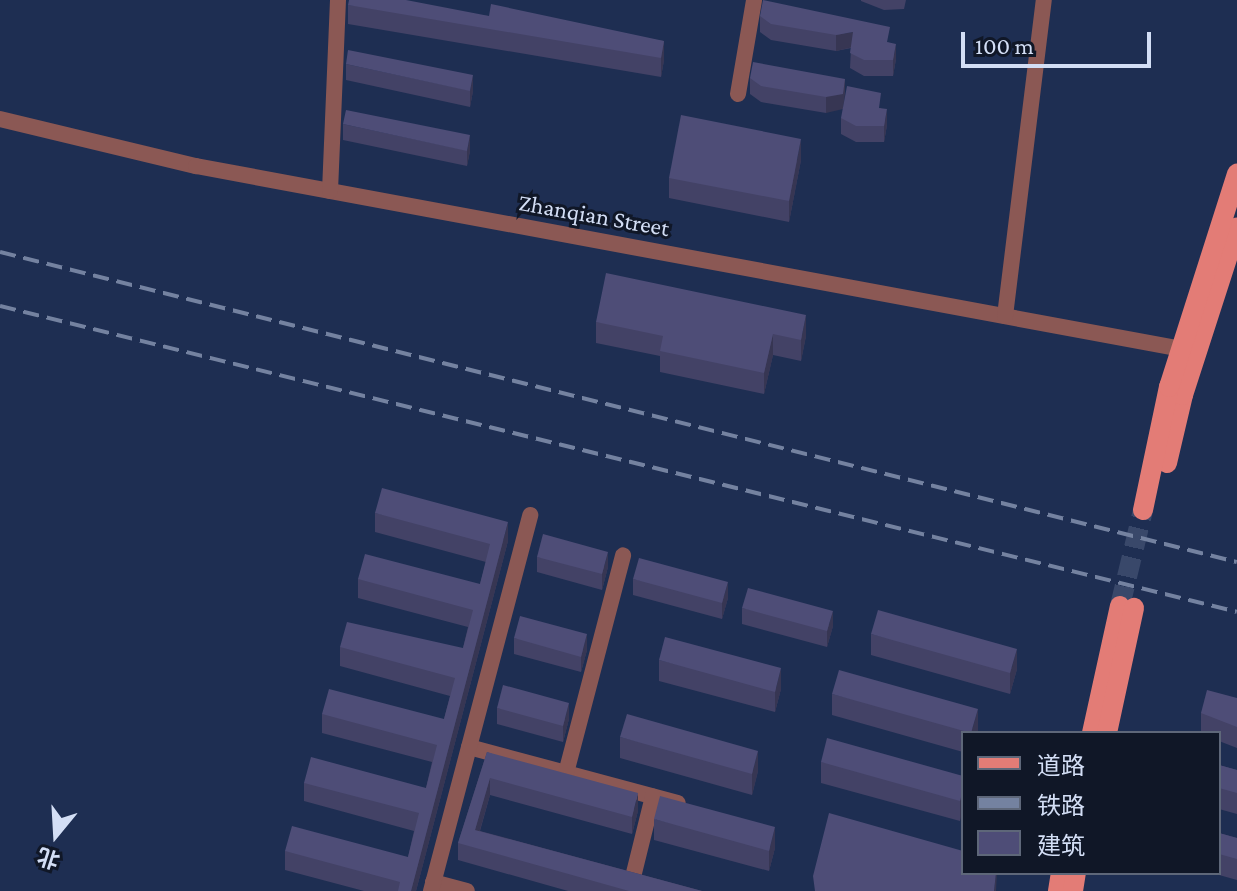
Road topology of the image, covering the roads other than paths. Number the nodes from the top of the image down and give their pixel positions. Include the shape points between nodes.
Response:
1 (338, 0) edge
2 (754, 0) edge
3 (1044, 0) edge
4 (738, 94) dead end
5 (0, 119) edge
6 (1237, 174) edge
7 (330, 191) junction
8 (1237, 228) edge
9 (1005, 316) junction
10 (1181, 349) junction
11 (530, 515) dead end
12 (623, 555) dead end
13 (1093, 731) edge
14 (1107, 731) edge
15 (469, 747) junction
16 (566, 773) junction
17 (653, 796) junction
18 (699, 809) edge
19 (633, 877) edge
20 (432, 886) edge
21 (467, 891) edge

1 - 7 street
2 - 4 street
3 - 9 street
5 - 7 street, Zhanqian Street via 196,166
6 - 10 main road
7 - 9 street, Zhanqian Street
8 - 10 main road via 1149,512
9 - 10 street, Zhanqian Street
11 - 15 street
12 - 16 street
13 - 14 main road via 1127,607
15 - 16 street
15 - 20 street
16 - 17 street
17 - 18 street
17 - 19 street
20 - 21 street

